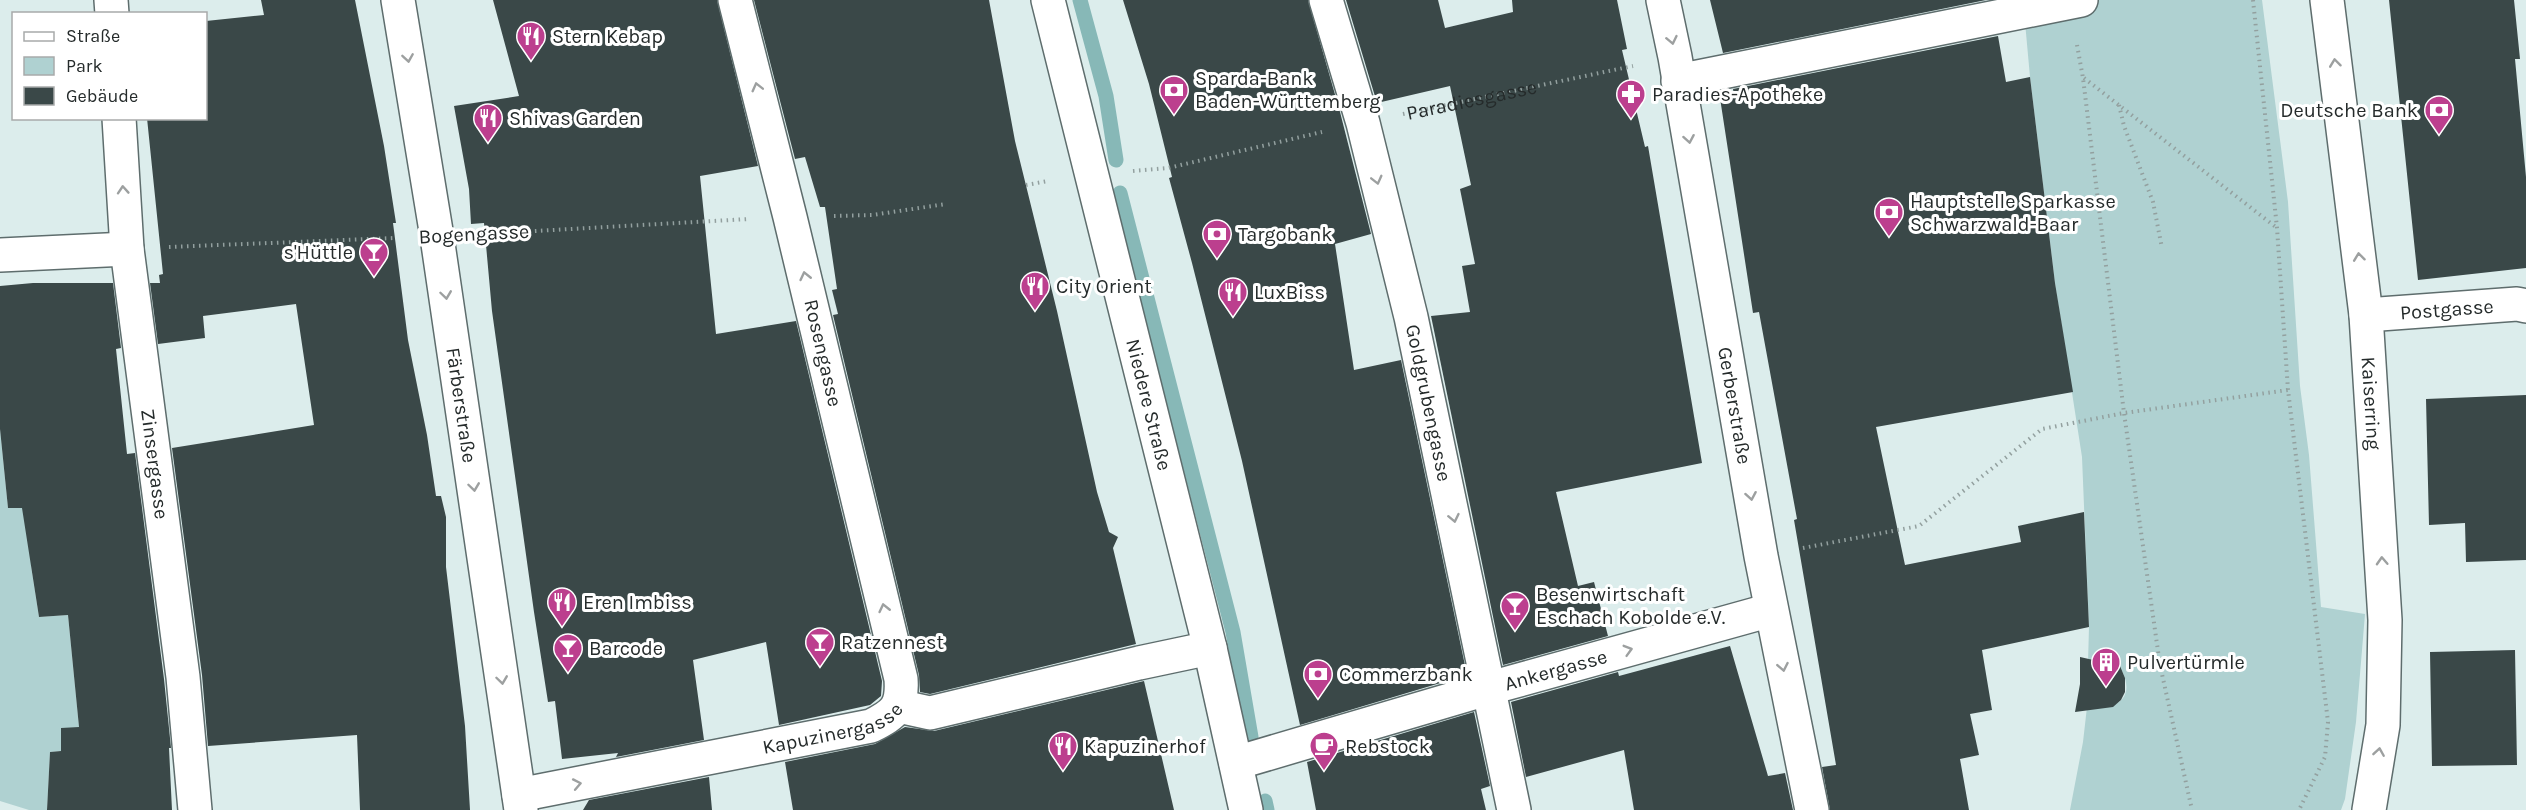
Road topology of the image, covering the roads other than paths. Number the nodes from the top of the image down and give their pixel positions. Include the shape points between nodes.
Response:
1 (398, 0) edge
2 (735, 0) edge
3 (1048, 0) edge
4 (1326, 0) edge
5 (1663, 0) edge
6 (2327, 0) edge
7 (2075, 1) edge
8 (1677, 69) junction
9 (119, 120) edge
10 (127, 249) junction
11 (0, 255) edge
12 (2526, 306) edge
13 (2366, 315) junction
14 (1771, 610) junction
15 (1210, 648) junction
16 (1490, 688) junction
17 (898, 706) junction
18 (1236, 763) junction
19 (520, 802) edge
20 (195, 810) edge
21 (1246, 810) edge
22 (1514, 810) edge
23 (1812, 810) edge
24 (2369, 810) edge

1 -> 19 street, Färberstraße
17 -> 2 street, Rosengasse via 901,679
3 - 15 street, Niedere Straße
4 -> 16 street, Goldgrubengasse via 1363,123 1411,317
5 -> 8 street, Gerberstraße
13 -> 6 street, Kaiserring
7 - 8 street
8 -> 14 street, Gerberstraße
10 -> 9 street, Zinsergasse
10 - 11 street
10 - 20 street, Zinsergasse via 183,677
12 - 13 street, Postgasse
24 -> 13 street, Kaiserring via 2383,725 2385,620
16 -> 14 street, Ankergasse
14 -> 23 street, Gerberstraße
15 - 17 street, Kapuzinergasse via 930,713
15 - 18 street, Niedere Straße
16 - 18 street, Ankergasse
16 - 22 street, Goldgrubengasse
19 -> 17 street, Kapuzinergasse via 871,726 890,717
18 - 21 street, Niedere Straße

